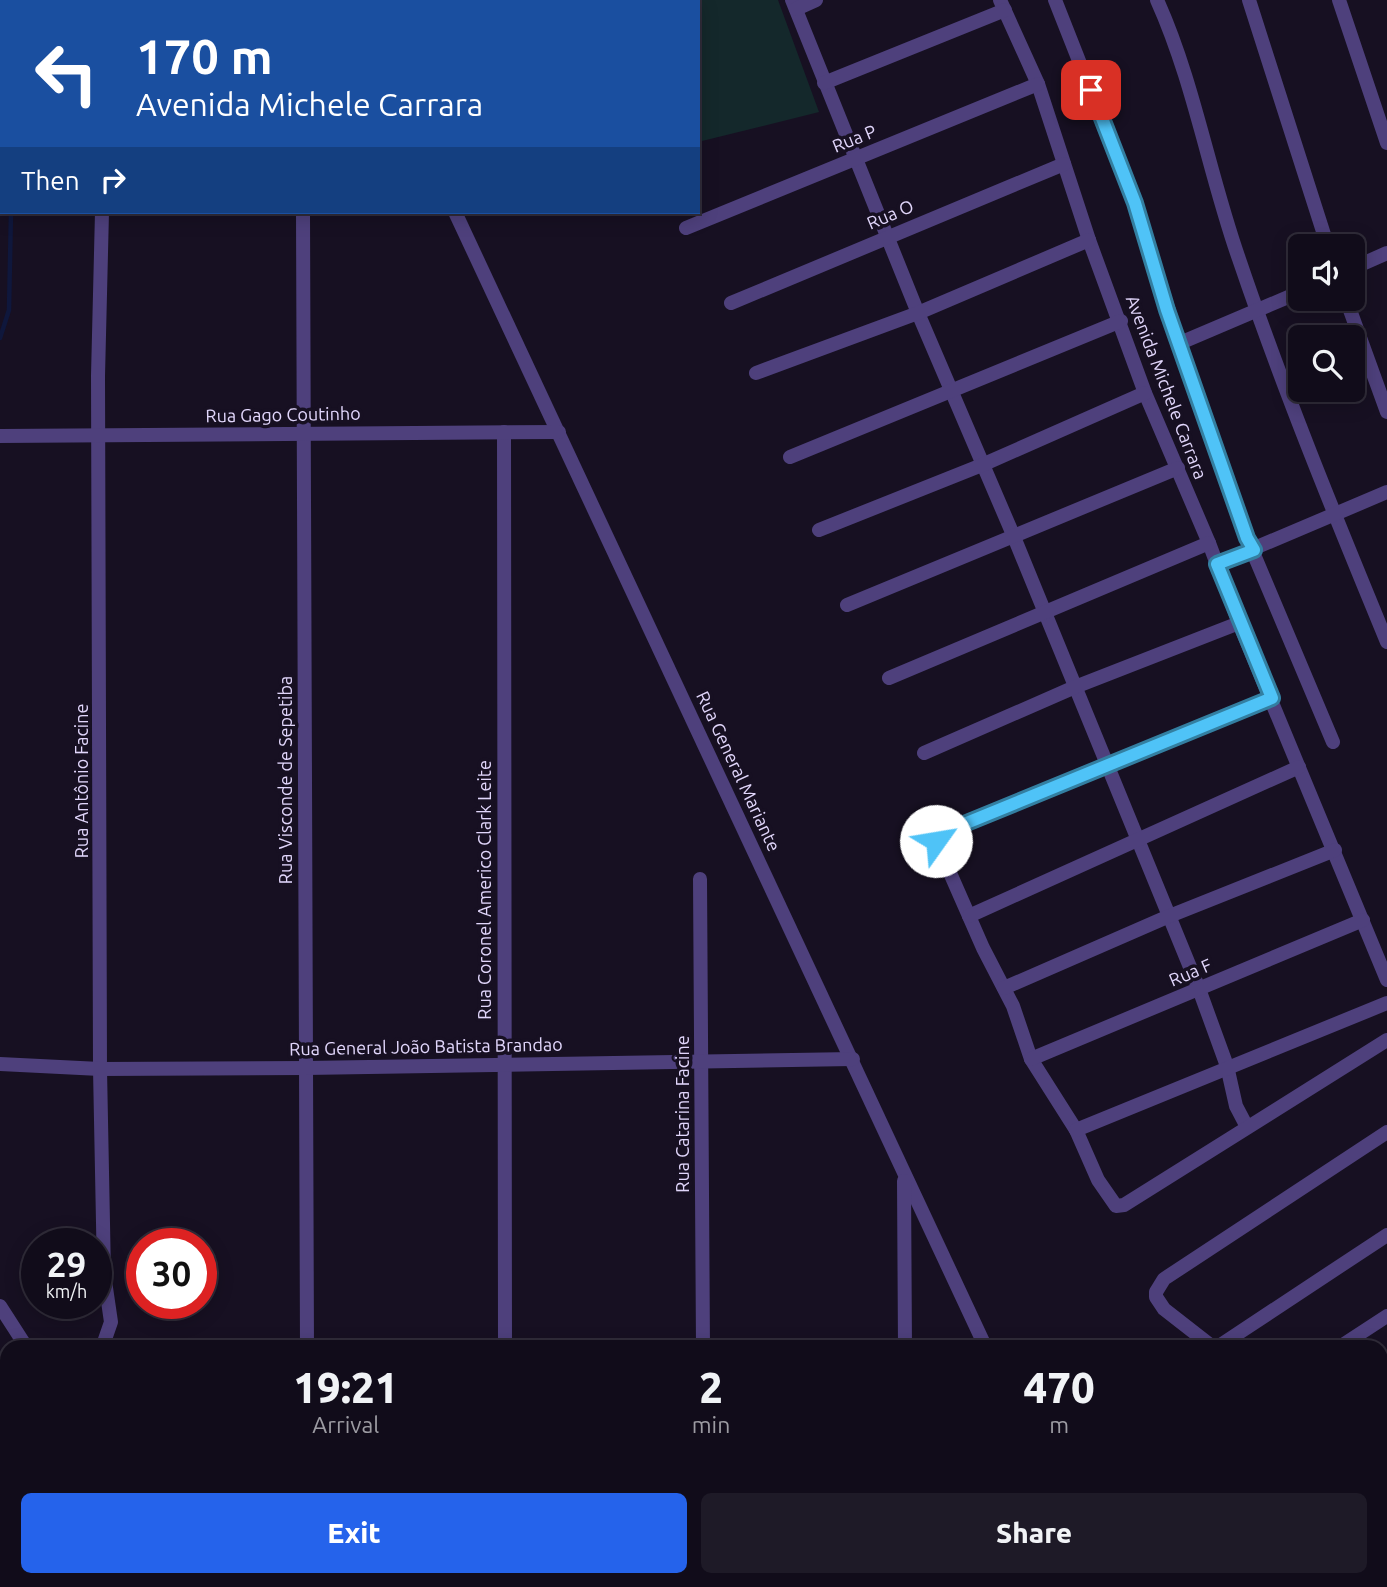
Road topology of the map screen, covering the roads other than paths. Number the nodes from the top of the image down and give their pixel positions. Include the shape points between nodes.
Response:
1 (816, 0) edge
2 (1055, 0) edge
3 (1157, 0) edge
4 (1249, 0) edge
5 (1339, 0) edge
6 (794, 4) edge
7 (1003, 5) edge
8 (824, 83) junction
9 (1038, 84) junction
10 (1387, 143) edge
11 (856, 158) junction
12 (1064, 164) junction
13 (102, 214) edge
14 (303, 214) edge
15 (456, 214) edge
16 (686, 228) dead end
17 (1324, 234) edge
18 (888, 236) junction
19 (1089, 240) junction
20 (1387, 253) edge
21 (1365, 263) edge
22 (1288, 297) edge
23 (731, 303) dead end
24 (1257, 311) junction
25 (1350, 311) edge
26 (918, 313) junction
27 (1121, 321) junction
28 (1180, 343) junction
29 (756, 373) dead end
30 (951, 392) junction
31 (1145, 393) junction
32 (1387, 412) edge
33 (505, 432) junction
34 (559, 432) junction
35 (302, 433) junction
36 (100, 435) junction
37 (4, 436) edge
38 (790, 457) dead end
39 (982, 465) junction
40 (1178, 468) junction
41 (1387, 492) edge
42 (1335, 514) junction
43 (819, 530) dead end
44 (1014, 537) junction
45 (1209, 543) junction
46 (1254, 550) junction
47 (1217, 564) junction
48 (847, 605) dead end
49 (1044, 615) junction
50 (1239, 623) junction
51 (1387, 642) edge
52 (889, 678) dead end
53 (1076, 687) junction
54 (1272, 698) junction
55 (1333, 742) dead end
56 (924, 753) dead end
57 (1107, 766) junction
58 (1299, 767) junction
59 (1137, 842) junction
60 (1335, 850) junction
61 (700, 879) dead end
62 (969, 916) junction
63 (1167, 917) junction
64 (1363, 920) junction
65 (1387, 979) edge
66 (1004, 988) junction
67 (1199, 989) junction
68 (1387, 1003) edge
69 (1387, 1040) edge
70 (853, 1059) junction
71 (1031, 1059) junction
72 (503, 1063) junction
73 (701, 1063) junction
74 (0, 1064) edge
75 (1227, 1066) junction
76 (306, 1068) junction
77 (100, 1069) junction
78 (1247, 1127) junction
79 (1076, 1130) junction
80 (1387, 1132) edge
81 (904, 1175) junction
82 (1387, 1235) edge
83 (0, 1306) edge
84 (1387, 1316) edge
85 (22, 1340) edge
86 (105, 1340) edge
87 (307, 1340) edge
88 (505, 1340) edge
89 (703, 1340) edge
90 (905, 1340) edge
91 (982, 1340) edge
92 (1205, 1340) edge
93 (1227, 1340) edge
94 (1350, 1340) edge

1 - 6 street
2 - 28 street via 1135,203
3 - 24 street
4 - 17 street
5 - 10 street
6 - 8 street
7 - 8 street
7 - 9 street, Avenida Michele Carrara
8 - 11 street
9 - 11 street, Rua P
9 - 12 street, Avenida Michele Carrara
11 - 16 street, Rua P
11 - 18 street
12 - 18 street, Rua O
12 - 19 street, Avenida Michele Carrara
13 - 36 street, Rua Antônio Facine
14 - 35 street, Rua Visconde de Sepetiba
15 - 34 street, Rua General Mariante
18 - 23 street, Rua O
18 - 26 street
19 - 26 street
19 - 27 street, Avenida Michele Carrara
20 - 21 street
22 - 24 street
24 - 28 street
24 - 42 street
25 - 32 street
26 - 29 street
26 - 30 street
27 - 30 street
27 - 31 street, Avenida Michele Carrara
28 - 46 street
30 - 38 street
30 - 39 street
31 - 39 street
31 - 40 street, Avenida Michele Carrara
33 - 34 street, Rua Gago Coutinho
33 - 35 street, Rua Gago Coutinho
33 - 72 street, Rua Coronel Americo Clark Leite
34 - 70 street, Rua General Mariante
35 - 36 street, Rua Gago Coutinho
35 - 76 street, Rua Visconde de Sepetiba
36 - 37 street, Rua Gago Coutinho
36 - 77 street, Rua Antônio Facine
39 - 43 street
39 - 44 street
40 - 44 street
40 - 45 street, Avenida Michele Carrara
41 - 42 street
42 - 46 street
42 - 51 street
44 - 48 street
44 - 49 street
45 - 47 street, Avenida Michele Carrara
45 - 49 street
46 - 47 street
46 - 55 street
47 - 50 street, Avenida Michele Carrara
49 - 52 street
49 - 53 street
50 - 53 street
50 - 54 street, Avenida Michele Carrara
53 - 56 street
53 - 57 street
54 - 57 street
54 - 58 street, Avenida Michele Carrara
57 - 59 street
57 - 62 street via 937,836
58 - 59 street
58 - 60 street, Avenida Michele Carrara
59 - 62 street
59 - 63 street
60 - 63 street
60 - 64 street, Avenida Michele Carrara
61 - 73 street, Rua Catarina Facine
62 - 66 street
63 - 66 street
63 - 67 street
64 - 65 street, Avenida Michele Carrara
64 - 67 street, Rua F
66 - 71 street
67 - 71 street, Rua F
67 - 75 street
68 - 75 street
69 - 78 street
70 - 73 street, Rua General João Batista Brandao
70 - 81 street, Rua General Mariante
71 - 79 street
72 - 73 street, Rua General João Batista Brandao
72 - 76 street, Rua General João Batista Brandao
72 - 88 street, Rua Coronel Americo Clark Leite
73 - 89 street, Rua Catarina Facine
74 - 77 street, Rua General João Batista Brandao
75 - 78 street via 1236,1106
75 - 79 street
76 - 77 street, Rua General João Batista Brandao
76 - 87 street, Rua Visconde de Sepetiba
77 - 86 street, Rua Antônio Facine via 104,1274 111,1322
78 - 79 street via 1121,1206 1113,1203 1098,1180
80 - 92 street via 1172,1272 1158,1287 1156,1297 1164,1309
81 - 90 street
81 - 91 street, Rua General Mariante
82 - 93 street
83 - 85 street
84 - 94 street

